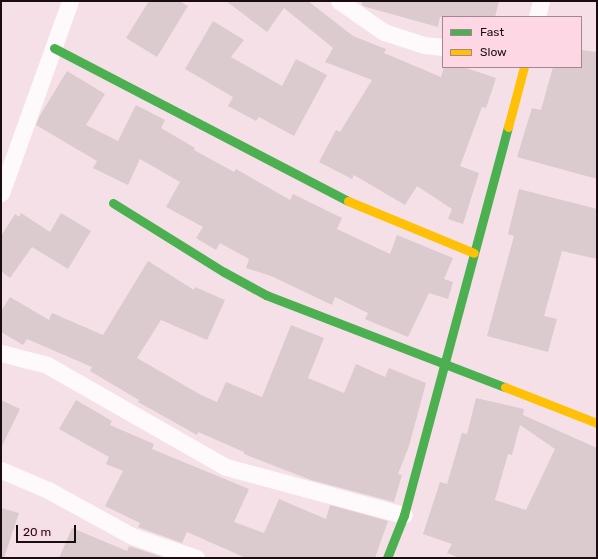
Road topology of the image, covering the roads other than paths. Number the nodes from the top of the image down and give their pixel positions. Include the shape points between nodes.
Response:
1 (70, 1) edge
2 (339, 1) edge
3 (540, 1) edge
4 (536, 16) edge
5 (442, 47) edge
6 (54, 48) junction
7 (523, 68) edge
8 (1, 192) edge
9 (113, 203) dead end
10 (474, 252) junction
11 (1, 353) edge
12 (443, 364) junction
13 (597, 423) edge
14 (1, 470) edge
15 (404, 515) junction
16 (196, 558) edge
17 (387, 558) edge

1 - 6 street
2 - 5 street via 384,32 424,45
3 - 4 street
6 - 8 street
6 - 10 street via 334,196
7 - 10 street
9 - 12 street via 266,296
10 - 12 street
11 - 15 street via 47,365 226,467
12 - 13 street
12 - 15 street
14 - 16 street via 48,490 132,536
15 - 17 street

